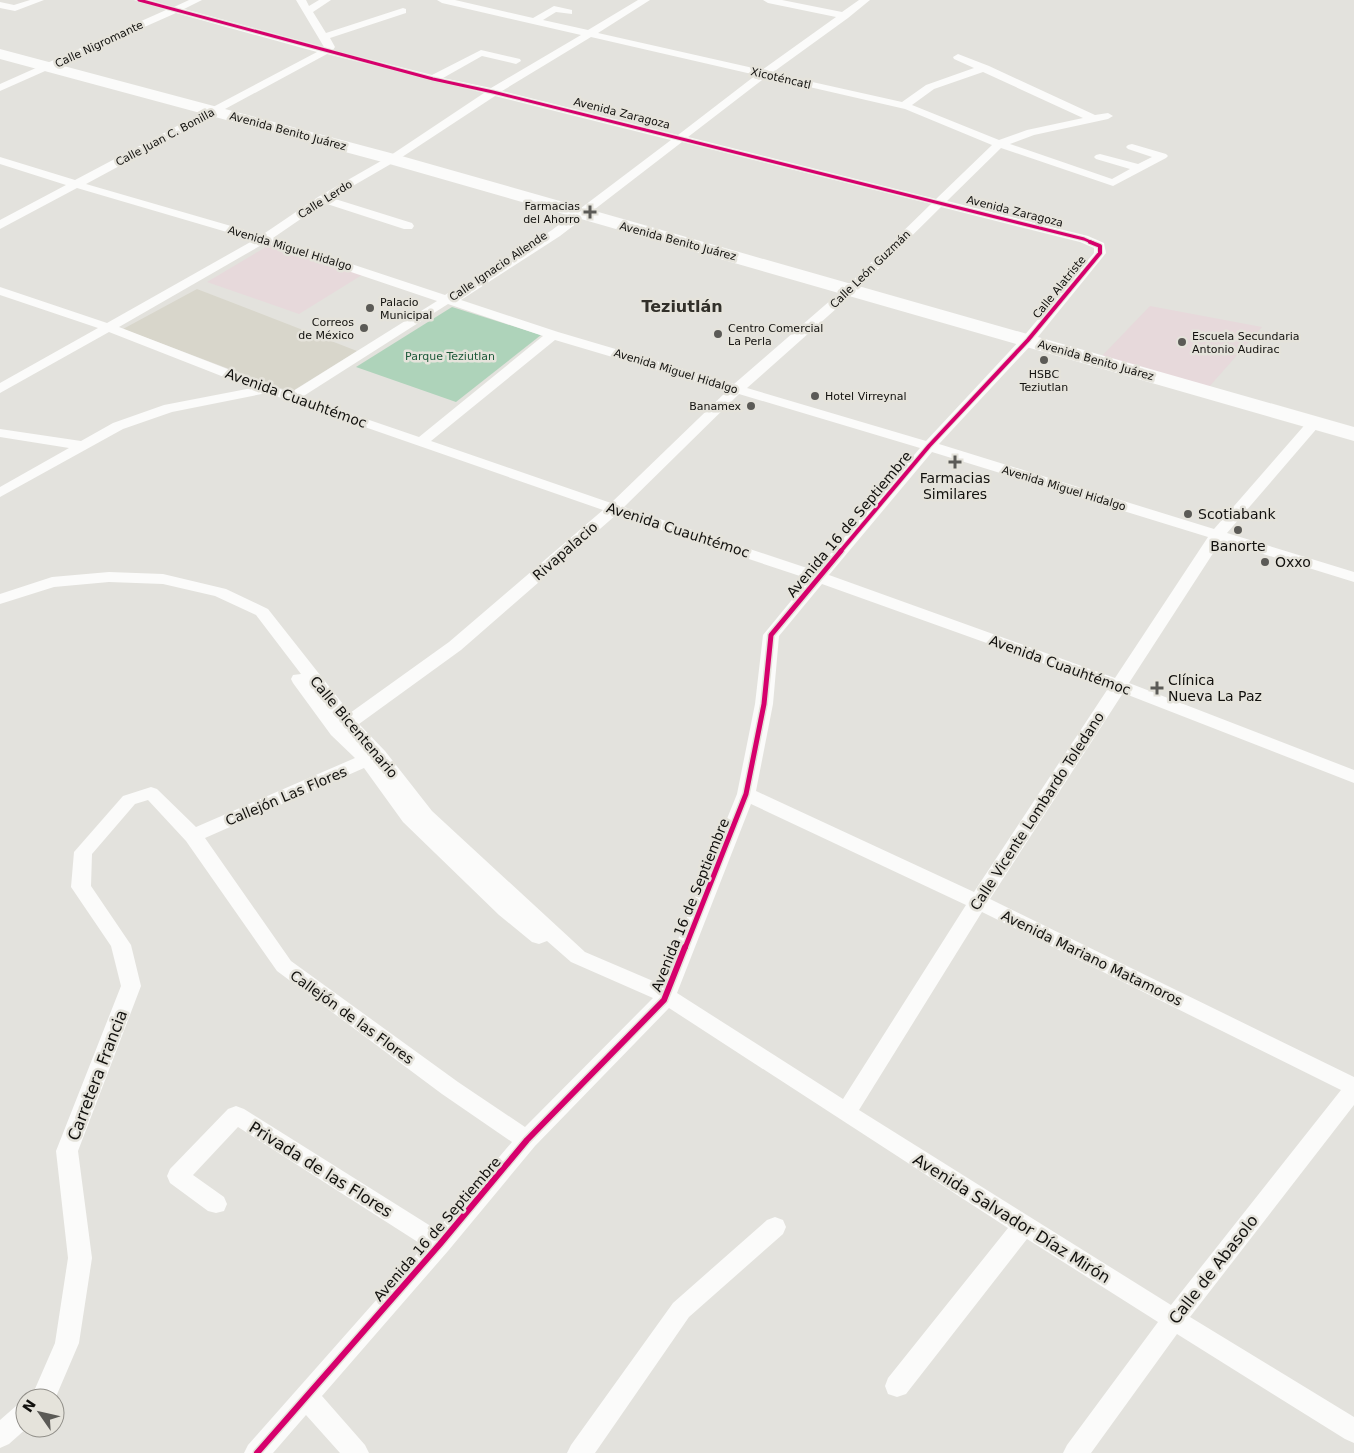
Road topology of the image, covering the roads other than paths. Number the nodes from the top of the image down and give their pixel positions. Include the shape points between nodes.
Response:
1 (39, 0) edge
2 (140, 0) edge
3 (197, 0) edge
4 (301, 0) edge
5 (326, 0) edge
6 (442, 0) edge
7 (645, 0) edge
8 (768, 0) edge
9 (865, 0) edge
10 (0, 5) edge
11 (176, 9) junction
12 (309, 10) junction
13 (403, 11) dead end
14 (569, 12) dead end
15 (846, 16) junction
16 (535, 21) junction
17 (588, 33) junction
18 (324, 37) junction
19 (328, 49) junction
20 (0, 54) edge
21 (516, 61) dead end
22 (51, 66) junction
23 (764, 74) junction
24 (433, 79) junction
25 (0, 88) edge
26 (493, 92) junction
27 (906, 107) junction
28 (214, 111) junction
29 (1108, 116) dead end
30 (1092, 120) junction
31 (681, 138) junction
32 (999, 144) junction
33 (1132, 147) dead end
34 (1100, 157) dead end
35 (392, 159) junction
36 (0, 160) edge
37 (1138, 168) junction
38 (75, 184) junction
39 (322, 198) junction
40 (938, 202) junction
41 (579, 214) junction
42 (0, 225) edge
43 (408, 226) dead end
44 (264, 239) junction
45 (1100, 246) joint
46 (851, 289) junction
47 (0, 291) edge
48 (451, 300) junction
49 (110, 328) junction
50 (553, 335) junction
51 (1028, 340) junction
52 (0, 389) edge
53 (269, 389) junction
54 (736, 390) junction
55 (292, 398) junction
56 (1314, 423) junction
57 (0, 433) edge
58 (1354, 434) edge
59 (422, 442) junction
60 (81, 445) junction
61 (929, 446) junction
62 (0, 493) edge
63 (614, 509) junction
64 (1217, 535) junction
65 (819, 577) junction
66 (1354, 577) edge
67 (0, 599) edge
68 (0, 606) edge
69 (1119, 686) junction
70 (343, 726) junction
71 (373, 758) junction
72 (1354, 777) edge
73 (151, 793) joint
74 (746, 794) junction
75 (193, 836) junction
76 (978, 902) junction
77 (668, 999) junction
78 (1354, 1088) edge
79 (846, 1113) junction
80 (527, 1140) junction
81 (216, 1204) dead end
82 (1024, 1225) junction
83 (775, 1227) dead end
84 (440, 1244) junction
85 (1173, 1320) junction
86 (897, 1386) dead end
87 (47, 1388) edge
88 (306, 1396) junction
89 (15, 1423) edge
90 (1354, 1431) edge
91 (0, 1436) edge
92 (257, 1453) edge
93 (356, 1453) edge
94 (580, 1453) edge
95 (1076, 1453) edge

1 - 10 street via 15,8
2 - 11 street, Avenida Zaragoza
3 - 11 street, Calle Nigromante
4 - 12 street
5 - 12 street
6 - 16 street, Xicoténcatl
7 - 17 street, Calle Lerdo
8 - 15 street
9 - 15 street
11 - 19 street, Avenida Zaragoza
11 - 22 street, Calle Nigromante
12 - 18 street
13 - 18 street
14 - 16 street via 554,8
15 - 23 street
16 - 17 street, Xicoténcatl
17 - 23 street, Xicoténcatl
17 - 26 street, Calle Lerdo
18 - 19 street
19 - 24 street, Avenida Zaragoza
19 - 28 street, Calle Juan C. Bonilla
20 - 22 main road, Avenida Benito Juárez
21 - 24 street via 481,53
22 - 25 street, Calle Nigromante
22 - 28 main road, Avenida Benito Juárez
23 - 27 street, Xicoténcatl
23 - 31 street
24 - 26 street, Avenida Zaragoza
26 - 31 street, Avenida Zaragoza
26 - 35 street, Calle Lerdo
27 - 30 street via 933,88 985,69
27 - 32 street, Xicoténcatl
28 - 35 main road, Avenida Benito Juárez
28 - 38 street, Calle Juan C. Bonilla
29 - 30 street
30 - 32 street via 1030,132
31 - 40 street, Avenida Zaragoza
31 - 41 street
32 - 37 street, Xicoténcatl via 1112,183
32 - 40 street, Calle León Guzmán
33 - 37 street via 1162,156
34 - 37 street
35 - 39 street, Calle Lerdo
35 - 41 main road, Avenida Benito Juárez
36 - 38 street, Avenida Miguel Hidalgo
38 - 42 street, Calle Juan C. Bonilla
38 - 44 street, Avenida Miguel Hidalgo
39 - 43 street
39 - 44 street, Calle Lerdo
40 - 45 street, Avenida Zaragoza via 1084,239
40 - 46 street, Calle León Guzmán
41 - 46 main road, Avenida Benito Juárez
41 - 48 street, Calle Ignacio Allende via 556,234
44 - 48 street, Avenida Miguel Hidalgo
44 - 49 street, Calle Lerdo
45 - 51 street, Calle Alatriste via 1100,253
46 - 51 main road, Avenida Benito Juárez
46 - 54 street, Calle León Guzmán
47 - 49 street, Avenida Cuauhtémoc
48 - 50 street, Avenida Miguel Hidalgo
48 - 55 street, Calle Ignacio Allende
49 - 52 street, Calle Lerdo
49 - 53 street, Avenida Cuauhtémoc
50 - 54 street, Avenida Miguel Hidalgo
50 - 59 street
51 - 56 main road, Avenida Benito Juárez
51 - 61 street, Avenida 16 de Septiembre
53 - 55 street, Avenida Cuauhtémoc
53 - 60 street via 169,408 118,426
54 - 61 street, Avenida Miguel Hidalgo
54 - 63 street, Rivapalacio
55 - 59 street, Avenida Cuauhtémoc
56 - 58 main road, Avenida Benito Juárez
56 - 64 street, Calle Vicente Lombardo Toledano
57 - 60 street
59 - 63 street, Avenida Cuauhtémoc
60 - 62 street
61 - 64 street, Avenida Miguel Hidalgo
61 - 65 street, Avenida 16 de Septiembre
63 - 65 street, Avenida Cuauhtémoc
63 - 70 street, Rivapalacio via 455,646
64 - 66 street, Avenida Miguel Hidalgo
64 - 69 street, Calle Vicente Lombardo Toledano
65 - 69 street, Avenida Cuauhtémoc
65 - 74 street, Avenida 16 de Septiembre via 771,635 764,704
67 - 70 street, Calle Bicentenario via 52,582 109,577 163,579 220,592 262,612
68 - 70 street, Calle Bicentenario via 52,588 143,586 228,602 264,630
69 - 72 street, Avenida Cuauhtémoc
69 - 76 street, Calle Vicente Lombardo Toledano
70 - 71 street, Calle Bicentenario
71 - 75 street, Callejón Las Flores
71 - 77 street, Calle Bicentenario via 410,818 506,910 571,964
73 - 75 street, Callejón de las Flores
73 - 87 street, Carretera Francia via 129,800 84,852 81,887 121,946 131,986 67,1151 80,1258 66,1343
74 - 76 street, Avenida Mariano Matamoros
74 - 77 street, Avenida 16 de Septiembre
75 - 80 street, Callejón de las Flores via 284,966 450,1088
76 - 78 street, Avenida Mariano Matamoros
76 - 79 street, Calle Vicente Lombardo Toledano
77 - 79 street, Avenida Salvador Díaz Mirón
77 - 80 street, Avenida 16 de Septiembre
78 - 85 street, Calle de Abasolo
79 - 82 street, Avenida Salvador Díaz Mirón
80 - 84 street, Avenida 16 de Septiembre
81 - 84 street, Privada de las Flores via 178,1176 236,1115
82 - 85 street, Avenida Salvador Díaz Mirón
82 - 86 street
83 - 94 street via 682,1310
84 - 88 street, Avenida 16 de Septiembre
85 - 90 street, Avenida Salvador Díaz Mirón
85 - 95 street, Calle de Abasolo
88 - 92 street, Avenida 16 de Septiembre
88 - 93 street
89 - 91 street

